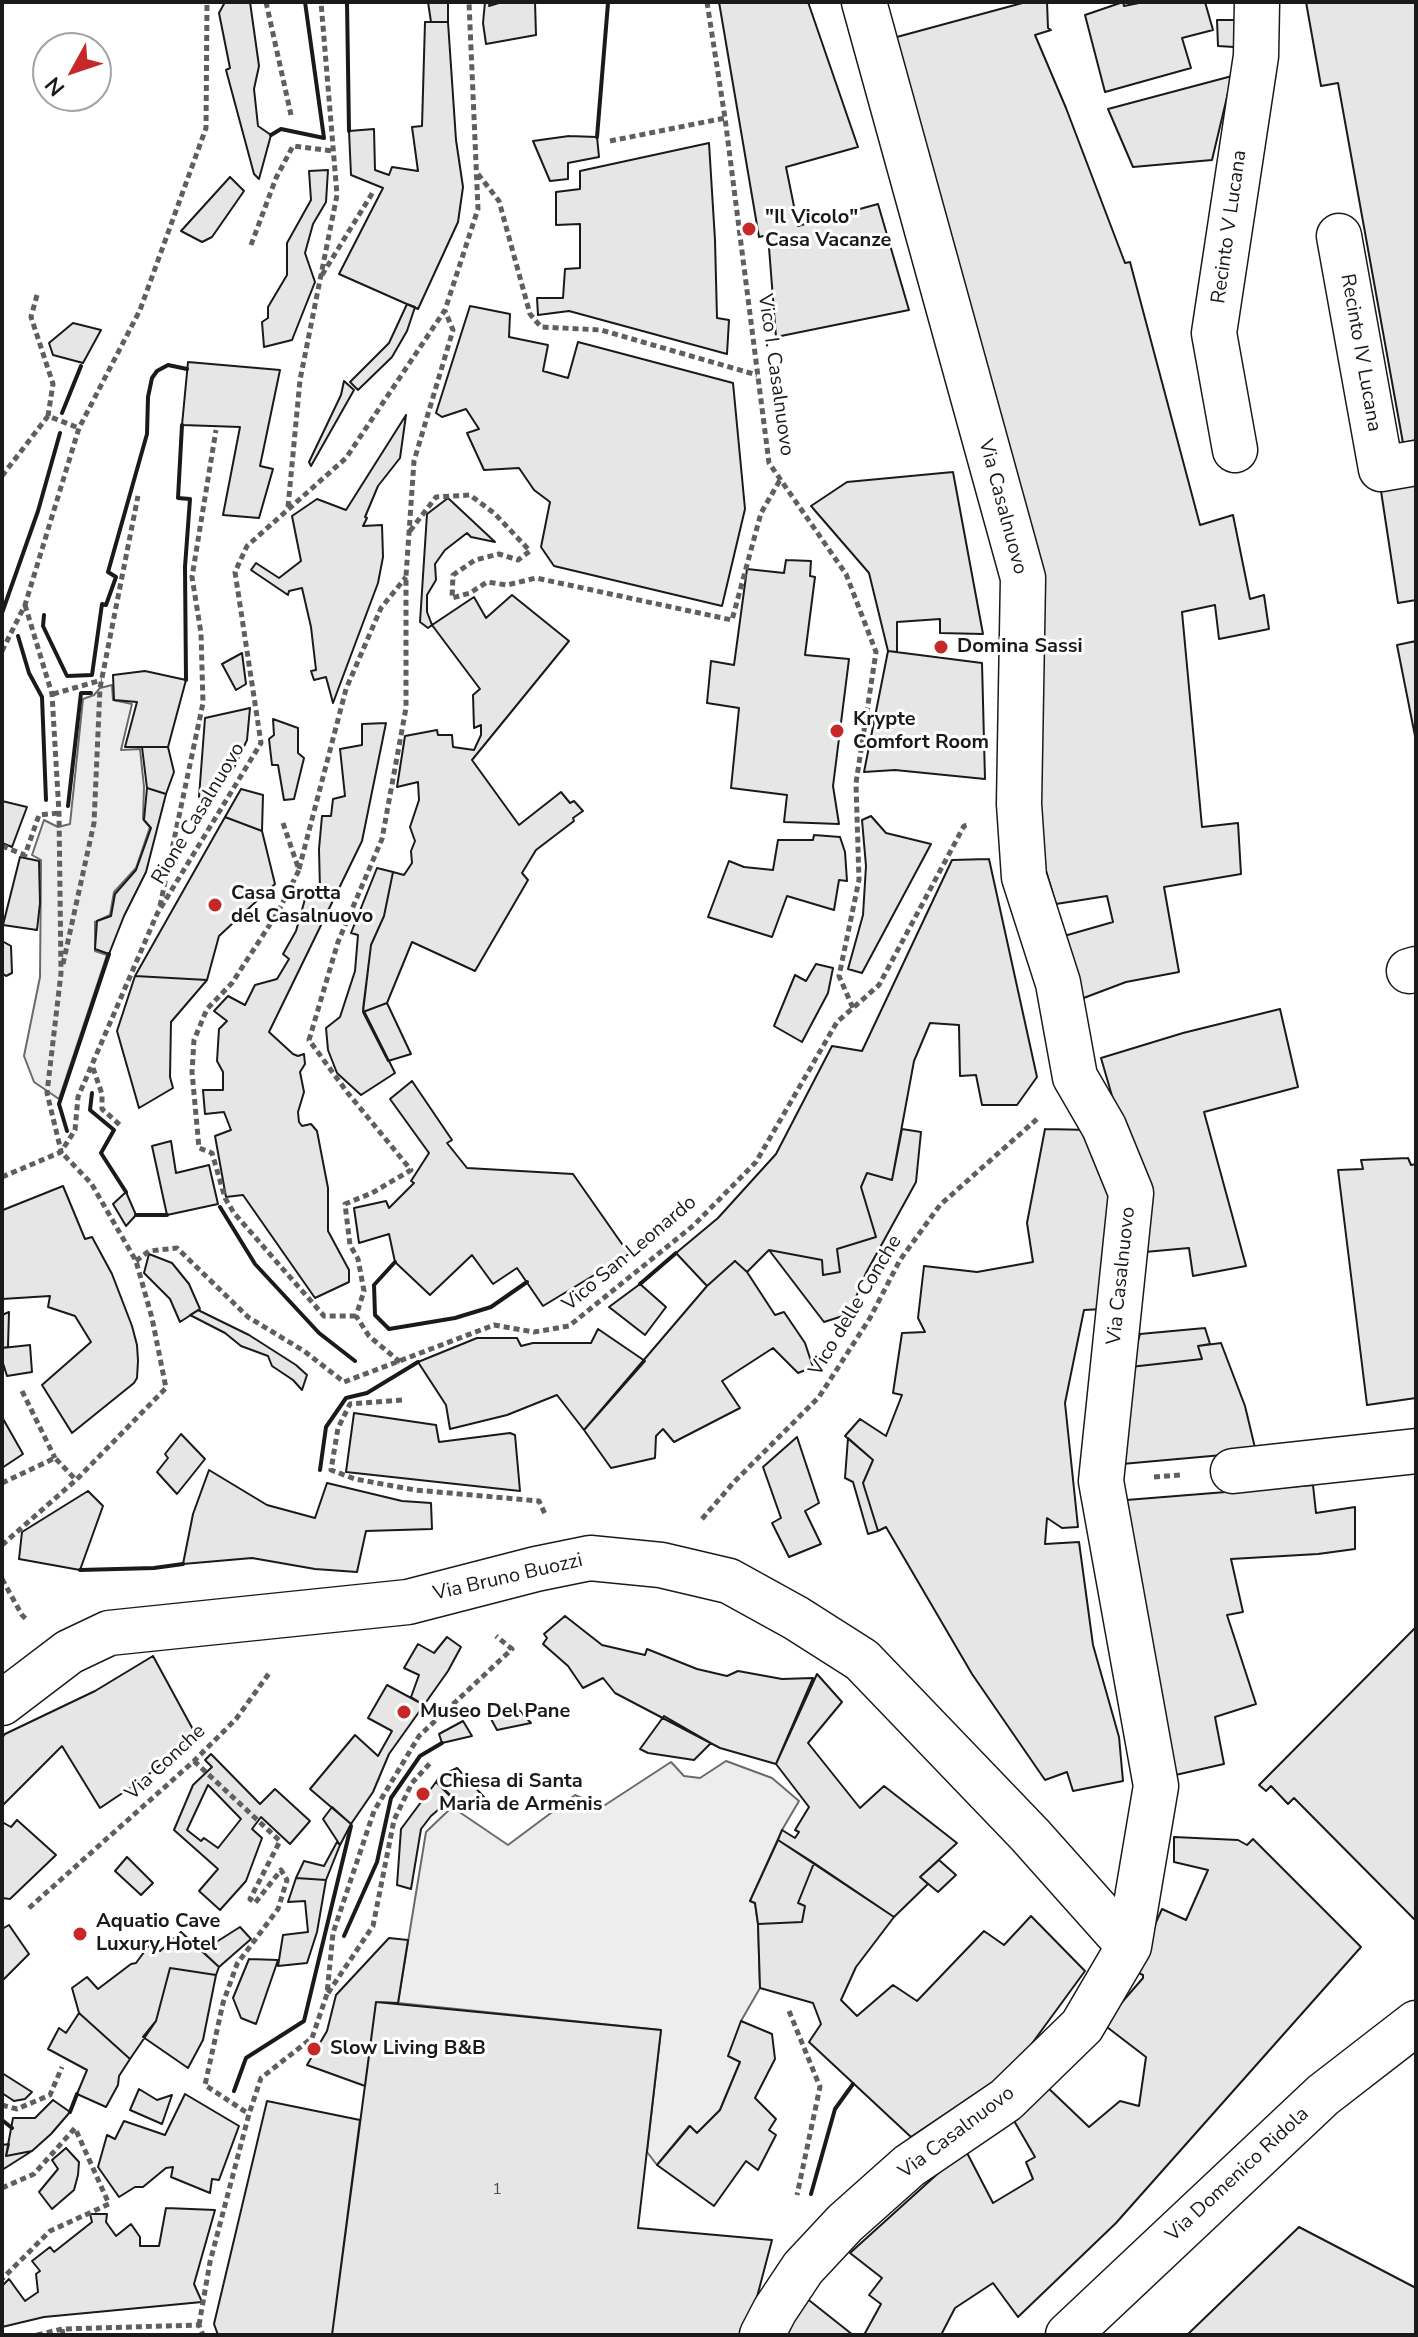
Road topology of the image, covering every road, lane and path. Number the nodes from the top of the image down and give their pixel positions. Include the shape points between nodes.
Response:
1 (207, 2) edge
2 (266, 2) edge
3 (321, 2) edge
4 (469, 2) edge
5 (707, 2) edge
6 (864, 2) edge
7 (1257, 2) edge
8 (291, 115) dead end
9 (725, 118) junction
10 (610, 141) dead end
11 (333, 151) junction
12 (478, 174) junction
13 (373, 192) dead end
14 (1339, 236) dead end
15 (251, 245) dead end
16 (320, 279) junction
17 (37, 295) dead end
18 (445, 310) junction
19 (757, 375) junction
20 (48, 416) junction
21 (79, 428) junction
22 (216, 430) dead end
23 (1235, 450) dead end
24 (1398, 466) edge
25 (2, 476) edge
26 (780, 480) junction
27 (138, 496) dead end
28 (288, 508) junction
29 (410, 531) junction
30 (406, 576) junction
31 (25, 605) junction
32 (2, 651) edge
33 (102, 680) junction
34 (52, 694) junction
35 (1019, 804) junction
36 (59, 813) junction
37 (283, 823) dead end
38 (2, 846) edge
39 (299, 870) junction
40 (157, 914) junction
41 (61, 973) junction
42 (853, 1008) junction
43 (93, 1067) junction
44 (120, 1125) dead end
45 (1006, 1148) dead end
46 (61, 1152) junction
47 (2, 1177) edge
48 (136, 1261) junction
49 (356, 1316) junction
50 (400, 1362) junction
51 (22, 1391) dead end
52 (402, 1400) dead end
53 (1416, 1451) edge
54 (55, 1458) junction
55 (1233, 1471) joint
56 (76, 1480) junction
57 (1101, 1481) junction
58 (734, 1482) dead end
59 (2, 1483) edge
60 (513, 1499) dead end
61 (2, 1545) edge
62 (291, 1615) junction
63 (494, 1634) dead end
64 (2, 1703) edge
65 (194, 1761) junction
66 (432, 1761) dead end
67 (29, 1908) dead end
68 (1129, 1946) junction
69 (327, 1994) junction
70 (789, 2011) dead end
71 (1416, 2023) edge
72 (62, 2067) dead end
73 (2, 2105) edge
74 (249, 2114) junction
75 (2, 2188) edge
76 (803, 2268) junction
77 (2, 2279) edge
78 (199, 2325) junction
79 (62, 2332) edge
80 (37, 2335) edge
81 (203, 2335) edge
82 (762, 2335) edge
83 (1068, 2335) edge

1 - 21 path via 206,128 140,310
2 - 8 path
3 - 11 path
4 - 12 path, Rione Casalnuovo
5 - 9 path, Vico I. Casalnuovo
6 - 35 street, Via Casalnuovo via 1023,578
7 - 23 street, Recinto V Lucana via 1256,56 1214,333
9 - 10 path
9 - 19 path, Vico I. Casalnuovo
11 - 15 path via 293,146
11 - 16 path via 337,195
12 - 18 path, Rione Casalnuovo via 478,209
12 - 19 path via 499,201 530,314 541,327 601,330
13 - 16 path
14 - 24 street, Recinto IV Lucana
16 - 28 path via 300,380
17 - 20 path via 31,317 53,384
18 - 28 path, Rione Casalnuovo via 346,458
18 - 29 path, Rione Casalnuovo via 453,330 414,461
19 - 26 path, Vico I. Casalnuovo via 769,463
20 - 21 path
20 - 25 path
21 - 31 path
22 - 40 path via 192,577 201,633 203,703
26 - 29 path via 761,513 732,620 536,578 507,585 487,582 452,598 453,575 475,560 499,554 518,560 530,551 470,495 436,497
26 - 42 path, Vico I. Casalnuovo via 846,574 876,652 856,783 859,880 839,976
27 - 33 path
28 - 40 path, Rione Casalnuovo via 247,546 235,572 261,743
29 - 30 path, Rione Casalnuovo
30 - 39 path via 381,608 346,689
30 - 49 path, Rione Casalnuovo via 406,708 382,839 338,942 309,1040 411,1170 345,1204 364,1291
31 - 32 path
31 - 34 path
33 - 34 path
33 - 41 path via 94,823
34 - 36 path
35 - 42 path, Vico San Leonardo via 964,826 879,985
35 - 57 street, Via Casalnuovo via 1024,877 1058,983 1075,1077 1104,1127 1131,1193
36 - 38 path via 39,815 25,855
36 - 41 path
37 - 39 path
39 - 49 path via 232,983 207,1009 194,1040 199,1148 212,1153 234,1213 324,1316
40 - 43 path, Rione Casalnuovo
41 - 46 path via 47,1093
42 - 50 path, Vico San Leonardo via 837,1022 756,1162 694,1225 569,1326 534,1332 494,1325
43 - 44 path via 102,1109
43 - 46 path, Rione Casalnuovo via 78,1097 75,1130
45 - 58 path, Vico delle Conche via 940,1205 900,1260 819,1397
46 - 47 path
46 - 48 path via 91,1183
48 - 50 path, Vico San Leonardo via 149,1251 177,1248 248,1317 344,1382
48 - 56 path via 166,1388
49 - 50 path via 369,1336
51 - 54 path
52 - 60 path via 350,1404 338,1428 331,1470 415,1490
53 - 55 street
54 - 56 path
54 - 59 path
55 - 57 path
56 - 61 path
57 - 68 street, Via Casalnuovo via 1156,1786
62 - 64 street, Via Bruno Buozzi via 109,1633 69,1652
62 - 65 path, Via Conche via 271,1670 236,1719
62 - 68 street, Via Bruno Buozzi via 408,1602 590,1558 661,1565 729,1581 862,1660
63 - 69 path via 512,1649 419,1736 374,1811 333,1933
65 - 67 path, Via Conche
65 - 74 path via 280,1841 250,1899 255,1903 281,1870 287,1880 278,1909 237,1964 205,2085
66 - 69 path via 412,1783 394,1820 373,1926
68 - 76 street, Via Casalnuovo via 1082,2026 1006,2100 909,2166
69 - 74 path via 312,2038 261,2078
70 - 76 path via 820,2087 796,2191
71 - 83 street, Via Domenico Ridola via 1323,2095
72 - 73 path via 50,2095 17,2109
74 - 78 path
75 - 77 path via 34,2174 75,2128 109,2204 50,2231
76 - 82 street, Via Casalnuovo
78 - 79 path
78 - 81 path
79 - 80 path

